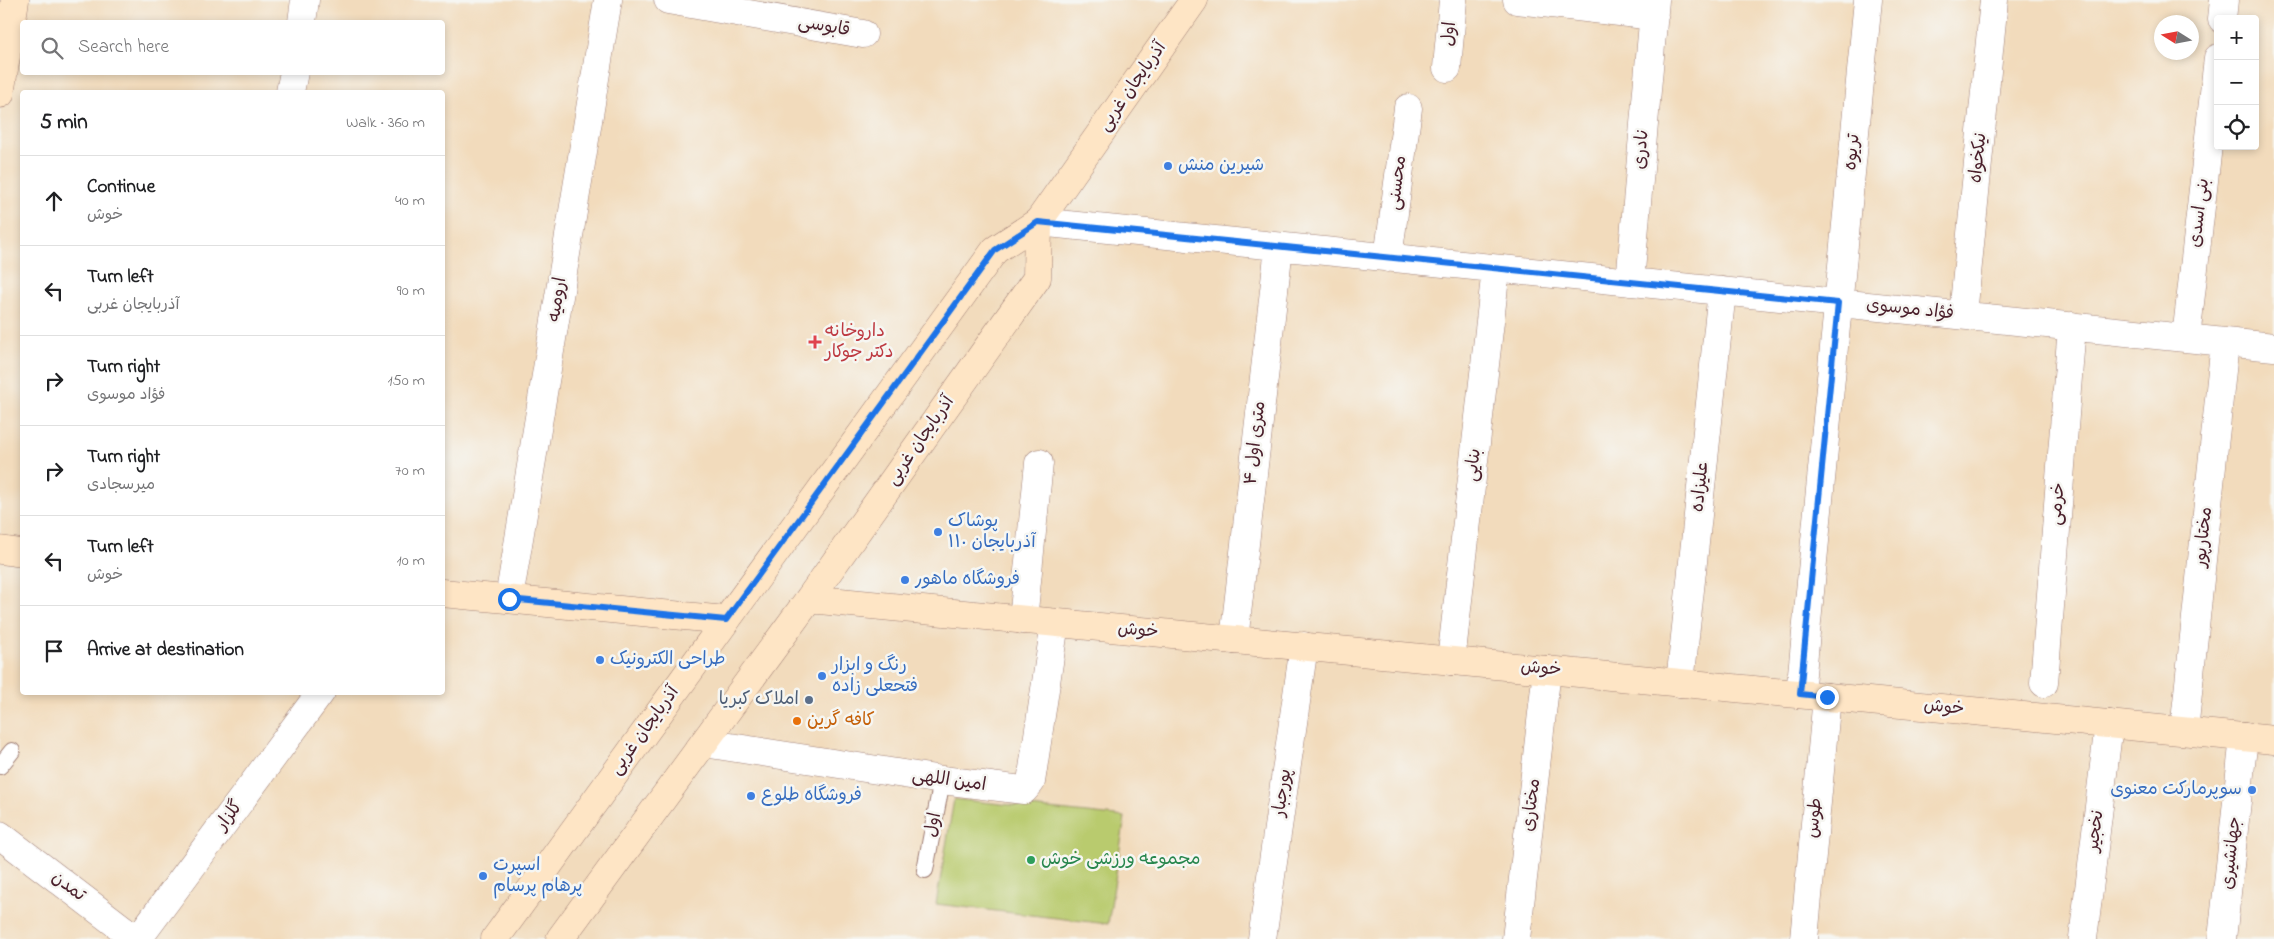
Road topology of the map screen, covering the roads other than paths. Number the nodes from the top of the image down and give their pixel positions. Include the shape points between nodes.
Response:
1 (16, 0) edge
2 (305, 0) edge
3 (608, 0) edge
4 (668, 0) edge
5 (1194, 0) edge
6 (1453, 0) edge
7 (1516, 0) edge
8 (1868, 0) edge
9 (1994, 0) edge
10 (2224, 0) edge
11 (1549, 2) edge
12 (1655, 8) edge
13 (2222, 15) edge
14 (302, 20) edge
15 (863, 34) dead end
16 (2218, 60) edge
17 (1447, 68) dead end
18 (293, 75) edge
19 (290, 90) edge
20 (0, 94) edge
21 (1408, 108) dead end
22 (1038, 222) junction
23 (1279, 247) junction
24 (1388, 258) junction
25 (1496, 269) junction
26 (1630, 282) junction
27 (1722, 291) junction
28 (1838, 303) junction
29 (1963, 315) junction
30 (2072, 326) junction
31 (2186, 338) junction
32 (2225, 342) junction
33 (2274, 347) edge
34 (1039, 463) dead end
35 (0, 550) edge
36 (20, 553) edge
37 (445, 593) edge
38 (509, 599) junction
39 (809, 599) junction
40 (726, 620) junction
41 (1022, 620) junction
42 (1055, 623) junction
43 (1234, 640) junction
44 (1304, 646) junction
45 (1451, 661) junction
46 (1547, 670) junction
47 (2044, 682) dead end
48 (1680, 683) junction
49 (1800, 694) junction
50 (319, 695) edge
51 (1827, 697) junction
52 (2109, 724) junction
53 (2184, 731) junction
54 (2244, 737) junction
55 (2274, 740) edge
56 (704, 743) junction
57 (12, 752) dead end
58 (0, 766) edge
59 (942, 780) junction
60 (0, 835) edge
61 (925, 870) dead end
62 (137, 939) edge
63 (495, 939) edge
64 (560, 939) edge
65 (1262, 939) edge
66 (1516, 939) edge
67 (1804, 939) edge
68 (2084, 939) edge
69 (2222, 939) edge

1 - 20 main road
2 - 14 street
3 - 38 street, ارومیه
4 - 15 street, قابوسی
5 - 22 main road, آذربایجان غربی
6 - 17 street, اول
7 - 11 street, نادری
8 - 28 street, تریوه
9 - 29 street, نیکخواه
10 - 13 street
11 - 12 street, نادری
12 - 26 street, نادری
16 - 31 street, بنی اسدی
18 - 19 street
21 - 24 street, محسنی
22 - 23 street, فؤاد موسوی
22 - 39 main road, آذربایجان غربی via 1037,278
22 - 40 main road, آذربایجان غربی via 995,250
23 - 24 street, فؤاد موسوی
23 - 43 street, ۴ متری اول
24 - 25 street, فؤاد موسوی
25 - 26 street, فؤاد موسوی
25 - 45 street, بنایی
26 - 27 street, فؤاد موسوی
27 - 28 street, فؤاد موسوی
27 - 48 street, علیزاده
28 - 29 street, فؤاد موسوی
28 - 49 street, تریوه
29 - 30 street, فؤاد موسوی
30 - 31 street, فؤاد موسوی
30 - 47 street, خرمی
31 - 32 street, فؤاد موسوی
32 - 33 street, فؤاد موسوی
32 - 53 street, مختارپور
34 - 41 street
35 - 36 main road
37 - 38 main road
38 - 40 main road
39 - 41 main road, خوش
39 - 56 main road, آذربایجان غربی
40 - 63 main road, آذربایجان غربی
41 - 42 main road, خوش
42 - 43 main road, خوش
42 - 59 street, امین اللهی via 1028,788 1020,791
43 - 44 main road, خوش
44 - 45 main road, خوش
44 - 65 street, پورجبار
45 - 46 main road, خوش
46 - 48 main road, خوش
46 - 66 street, مختاری
48 - 49 main road, خوش
49 - 51 main road, خوش
50 - 62 street, گلزار
51 - 52 main road, خوش
51 - 67 street, طوس
52 - 53 main road, خوش
52 - 68 street, نخجیر
53 - 54 main road, خوش
54 - 55 main road, خوش
54 - 69 street, جهانشیری
56 - 59 street, امین اللهی
56 - 64 main road, آذربایجان غربی
57 - 58 lane
59 - 61 lane, اول
60 - 62 street, تمدن

